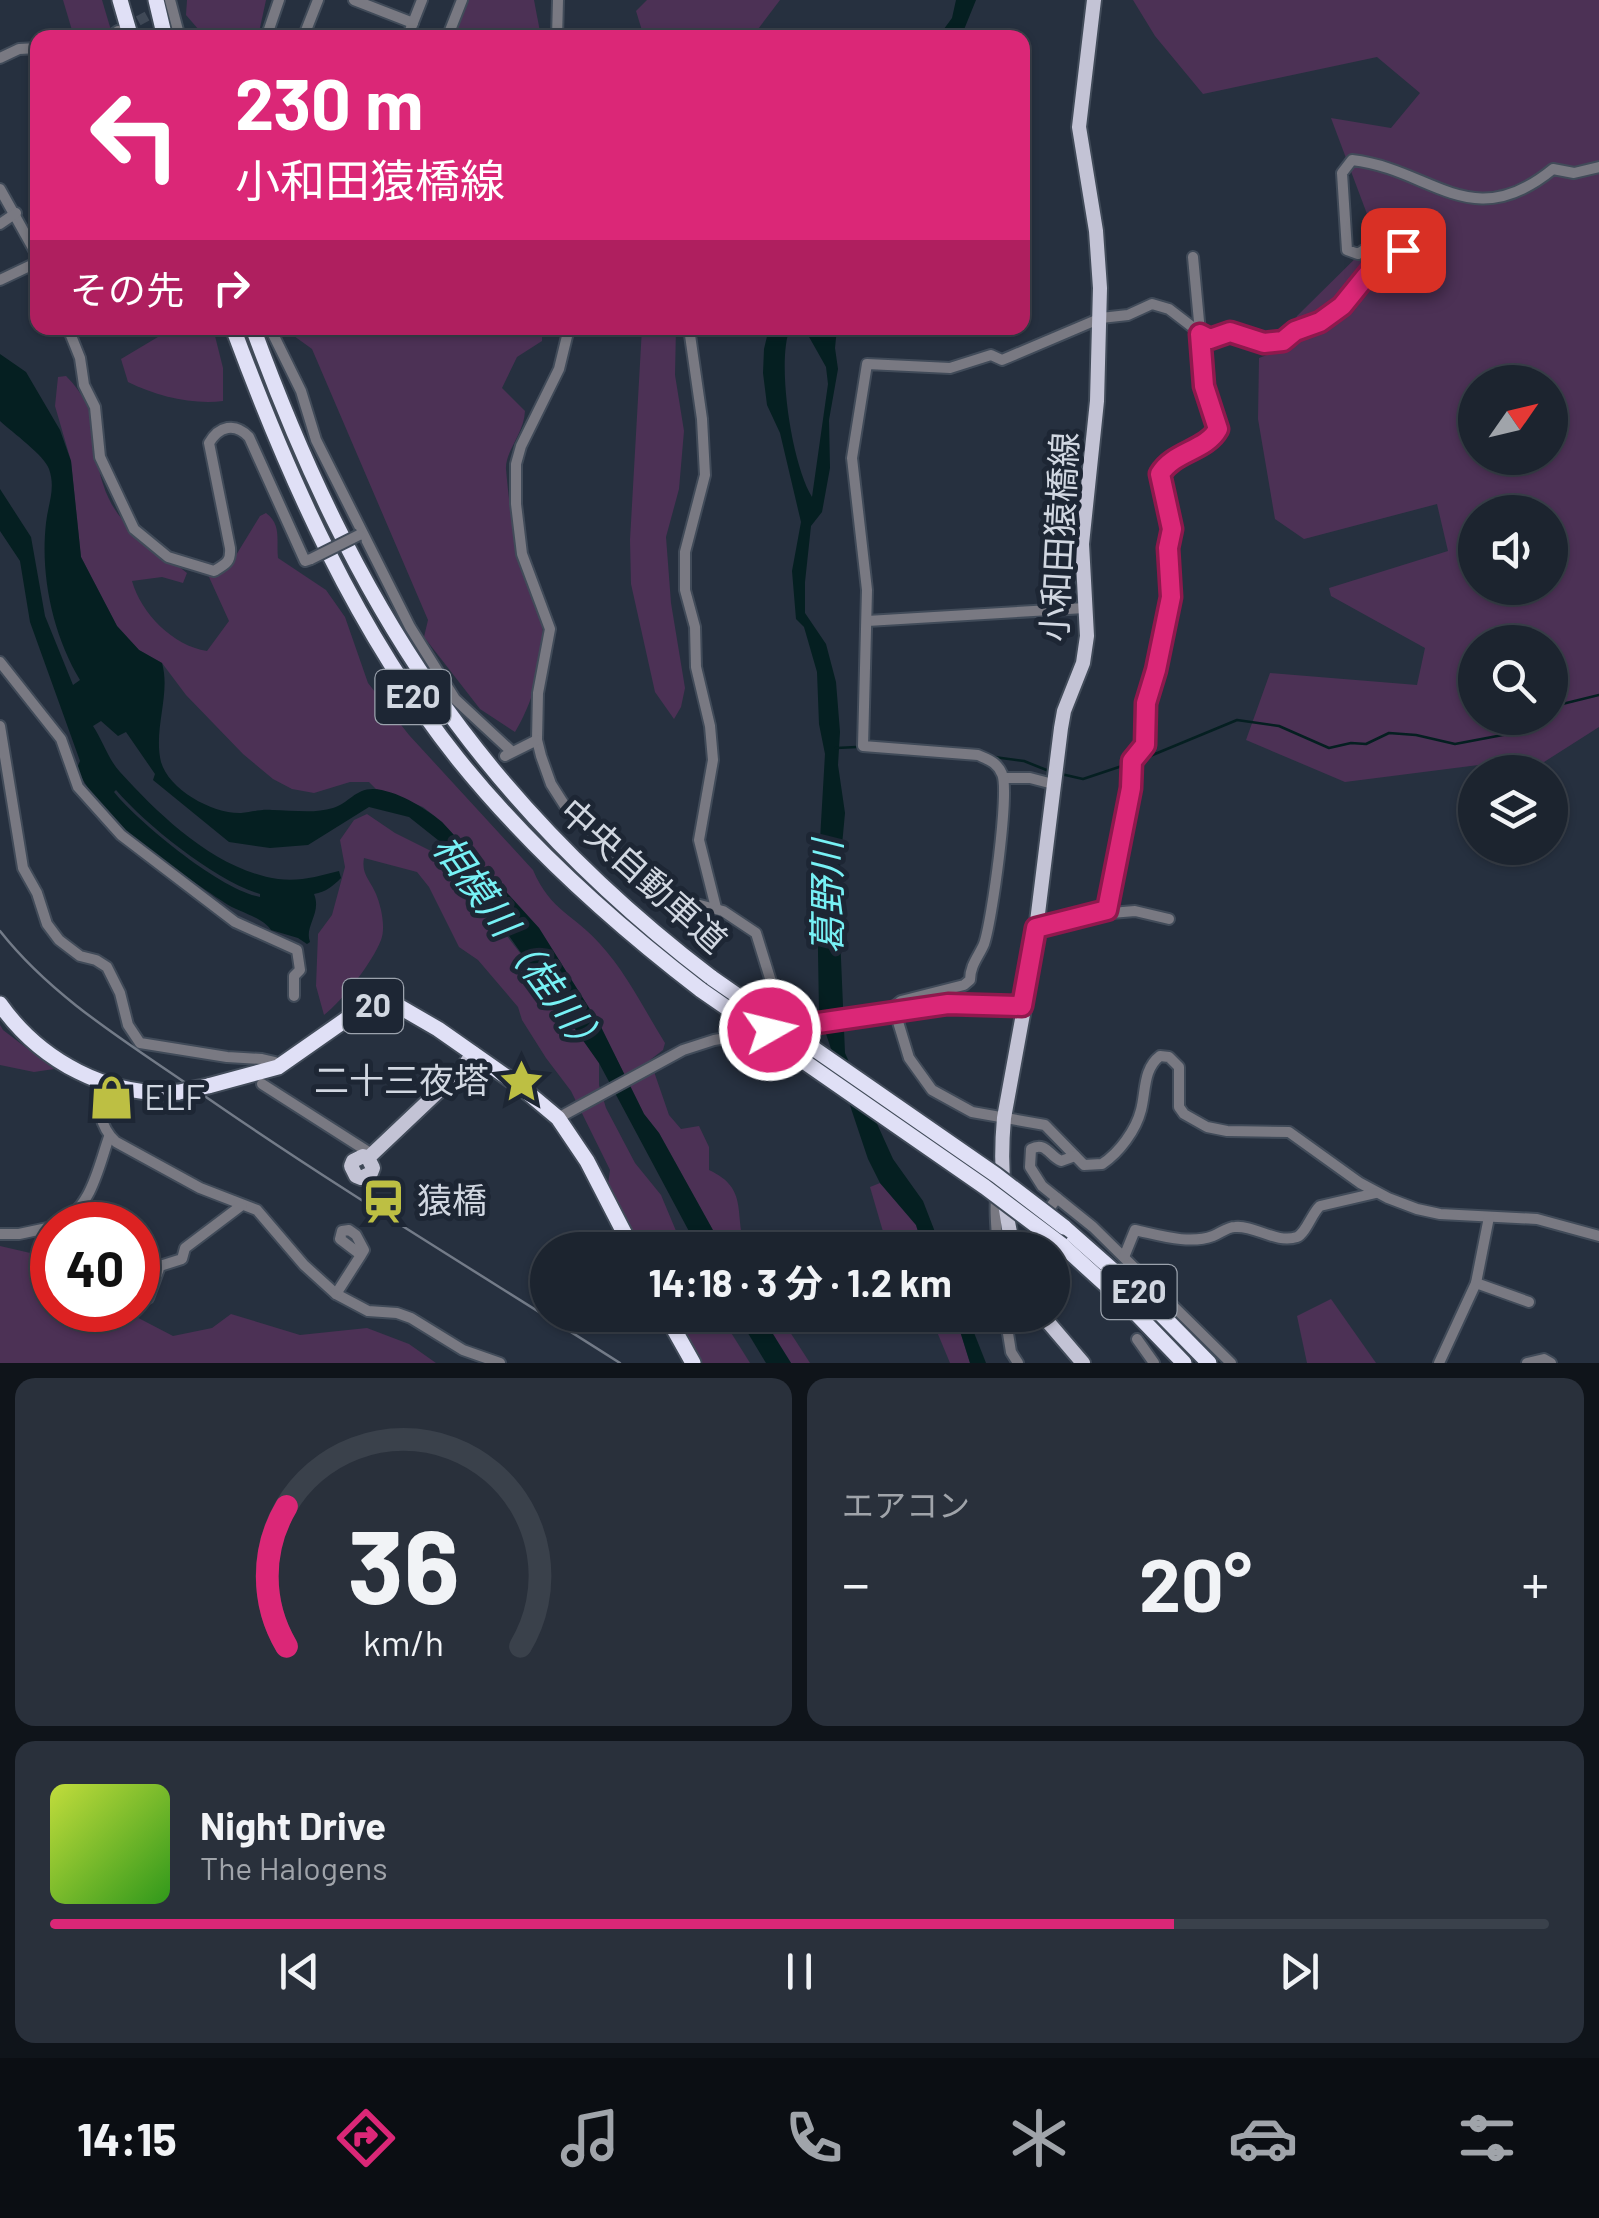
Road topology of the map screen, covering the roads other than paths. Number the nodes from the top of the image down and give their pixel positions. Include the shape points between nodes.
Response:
1 (120, 0) edge
2 (128, 0) edge
3 (156, 0) edge
4 (170, 0) edge
5 (278, 0) edge
6 (318, 0) edge
7 (354, 0) edge
8 (422, 0) edge
9 (462, 0) edge
10 (558, 0) edge
11 (1094, 0) edge
12 (413, 23) junction
13 (123, 30) edge
14 (125, 30) edge
15 (163, 30) edge
16 (178, 30) edge
17 (269, 30) edge
18 (306, 30) edge
19 (411, 30) edge
20 (451, 30) edge
21 (558, 30) edge
22 (30, 48) edge
23 (0, 58) edge
24 (1599, 167) edge
25 (0, 189) edge
26 (16, 213) junction
27 (0, 224) edge
28 (30, 243) edge
29 (1194, 257) dead end
30 (30, 264) edge
31 (0, 280) edge
32 (1101, 318) junction
33 (1200, 334) junction
34 (71, 335) edge
35 (235, 335) edge
36 (257, 335) edge
37 (273, 335) edge
38 (566, 335) edge
39 (691, 335) edge
40 (361, 534) junction
41 (1085, 608) junction
42 (867, 621) junction
43 (0, 662) edge
44 (0, 726) edge
45 (537, 740) junction
46 (1005, 778) junction
47 (1053, 784) junction
48 (716, 908) junction
49 (1107, 910) junction
50 (1168, 919) dead end
51 (1036, 928) junction
52 (706, 984) junction
53 (294, 996) dead end
54 (0, 1004) edge
55 (1022, 1006) junction
56 (889, 1012) junction
57 (770, 1030) junction
58 (474, 1054) junction
59 (278, 1066) junction
60 (102, 1082) junction
61 (262, 1084) dead end
62 (558, 1118) junction
63 (1004, 1118) junction
64 (110, 1137) junction
65 (370, 1156) joint
66 (1075, 1156) junction
67 (1003, 1166) junction
68 (1376, 1192) junction
69 (1057, 1198) junction
70 (84, 1202) edge
71 (242, 1205) junction
72 (1489, 1217) junction
73 (1599, 1220) edge
74 (30, 1231) edge
75 (624, 1232) edge
76 (998, 1232) edge
77 (1010, 1232) edge
78 (1036, 1232) edge
79 (0, 1234) edge
80 (1597, 1236) edge
81 (360, 1255) dead end
82 (1124, 1257) junction
83 (160, 1266) edge
84 (1476, 1283) junction
85 (336, 1294) junction
86 (1530, 1302) dead end
87 (676, 1332) edge
88 (1008, 1332) edge
89 (1056, 1332) edge
90 (1058, 1332) edge
91 (1060, 1337) junction
92 (1137, 1339) dead end
93 (500, 1363) edge
94 (693, 1363) edge
95 (1018, 1363) edge
96 (1084, 1363) edge
97 (1154, 1363) edge
98 (1184, 1363) edge
99 (1209, 1363) edge
100 (1231, 1363) edge
101 (1439, 1363) edge
102 (1527, 1363) edge
103 (1551, 1363) edge

1 - 13 highway
2 - 14 highway
3 - 15 highway
4 - 16 street
5 - 17 street
6 - 18 street
7 - 12 street
8 - 12 street
9 - 20 street
10 - 21 street
11 - 32 main road, 小和田猿橋線 via 1079,127
12 - 19 street
22 - 23 street
24 - 33 street via 1553,170 1521,190 1469,198 1352,160 1342,172 1347,250 1358,254 1378,240 1400,246 1401,254 1380,259 1342,306 1283,341
25 - 26 street
26 - 27 street
26 - 28 street
29 - 33 street
30 - 31 street
32 - 33 street via 1160,305
32 - 41 main road, 小和田猿橋線 via 1082,544
32 - 42 street via 1002,360 991,355 950,368 866,364 852,458
33 - 49 street via 1204,386 1218,429 1160,474 1172,529 1172,595
34 - 40 street, bridge via 96,408 100,457 113,490 134,528 168,557 214,571 231,558 209,443 225,428 249,437 306,560
35 - 52 highway, 中央自動車道 / E20 via 322,540 433,726 482,788 608,917
36 - 52 highway, 中央自動車道 / E20 via 339,534 435,696 555,842
37 - 40 street
38 - 45 street via 559,369 516,464 522,554 550,629
39 - 48 street via 704,475 685,552 685,590 710,726 713,760 699,840
40 - 45 street via 455,699 507,753
41 - 42 street
41 - 47 main road, 小和田猿橋線 via 1086,652 1064,712
42 - 46 street via 863,746 978,755 994,762
43 - 53 street via 60,738 78,787 121,835 235,922 297,950
44 - 59 street via 20,858 47,924 80,956 104,964 140,1043
45 - 48 street via 556,793 583,826 656,890
46 - 47 street
46 - 56 street via 998,880 970,980 901,1001
47 - 51 main road, 小和田猿橋線
48 - 57 street via 758,936 777,1001
49 - 50 street
49 - 51 street
51 - 55 main road, 小和田猿橋線
52 - 98 highway, 中央自動車道 / E20, bridge via 1062,1245
52 - 99 highway, 中央自動車道 / E20, bridge via 996,1175 1127,1281
54 - 60 highway, 20 via 51,1056
55 - 56 street
55 - 63 main road, 小和田猿橋線
56 - 57 street
56 - 63 street via 932,1090 961,1108
57 - 62 street via 672,1055
58 - 59 highway, 20 via 413,1013 377,1006 358,1011
58 - 62 highway, 20
58 - 65 main road
59 - 60 highway, 20, bridge via 179,1092
60 - 64 street via 98,1103
61 - 65 street
62 - 75 highway, 20
63 - 66 street via 1045,1125
63 - 67 main road, 小和田猿橋線
64 - 70 street
64 - 71 street
66 - 68 street via 1089,1166 1110,1159 1138,1119 1150,1067 1164,1056 1179,1067 1178,1102 1189,1117 1221,1130 1290,1132
66 - 69 street via 1057,1160 1040,1146 1030,1152 1033,1174
67 - 76 street via 994,1206
67 - 77 main road, 小和田猿橋線
68 - 72 street via 1440,1214
68 - 82 street via 1320,1206 1295,1237 1235,1227 1187,1238 1136,1230
69 - 78 street
69 - 82 street
71 - 83 street via 184,1248 182,1259
71 - 85 street via 257,1210
72 - 80 street via 1537,1219
72 - 84 street
73 - 80 street
74 - 79 street
81 - 85 street
82 - 100 street
84 - 86 street
84 - 101 street
85 - 93 street via 368,1311 411,1318 463,1350
87 - 94 highway
88 - 95 street
89 - 91 main road
90 - 91 street
91 - 96 main road
92 - 97 street
102 - 103 street

